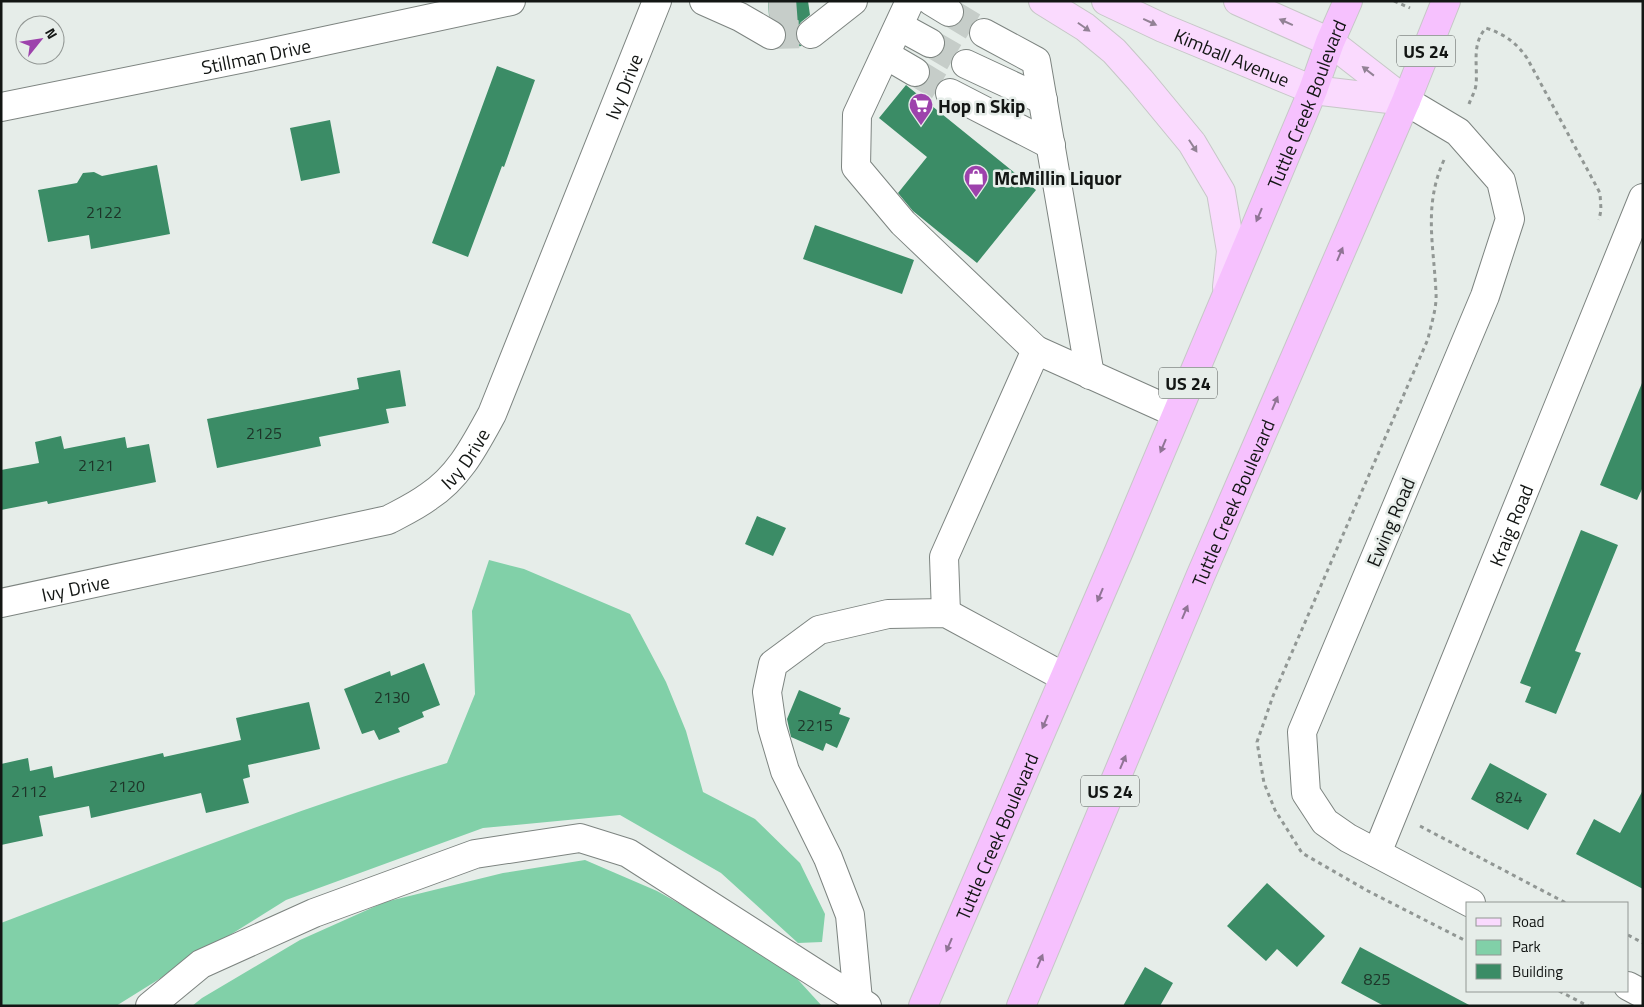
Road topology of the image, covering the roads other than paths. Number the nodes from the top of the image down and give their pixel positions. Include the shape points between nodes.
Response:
1 (511, 1) edge
2 (658, 1) edge
3 (704, 1) edge
4 (1043, 1) edge
5 (1106, 1) edge
6 (1238, 1) edge
7 (1348, 1) edge
8 (1446, 1) edge
9 (849, 4) edge
10 (900, 10) edge
11 (810, 22) tunnel mouth
12 (770, 24) tunnel mouth
13 (984, 33) tunnel mouth
14 (1330, 42) junction
15 (930, 43) tunnel mouth
16 (886, 55) junction
17 (966, 64) tunnel mouth
18 (914, 72) tunnel mouth
19 (1313, 90) junction
20 (950, 93) tunnel mouth
21 (1043, 100) junction
22 (1406, 101) junction
23 (1, 107) edge
24 (1051, 145) junction
25 (1641, 208) edge
26 (1227, 292) junction
27 (1036, 350) junction
28 (1090, 375) junction
29 (1176, 413) junction
30 (1, 603) edge
31 (946, 613) junction
32 (1064, 677) junction
33 (1376, 853) junction
34 (1469, 902) edge
35 (1629, 987) edge
36 (1643, 994) edge
37 (863, 1003) edge
38 (150, 1006) edge
39 (923, 1006) edge
40 (1021, 1006) edge

1 - 23 street, Stillman Drive
2 - 30 street, Ivy Drive via 492,414 471,454 453,476 429,497 388,520
3 - 12 street via 740,17
4 -> 26 main road via 1085,27 1114,51 1192,143 1221,192 1231,251
5 -> 19 main road, Kimball Avenue
14 -> 6 main road
7 - 14 highway, Tuttle Creek Boulevard / US 24
8 - 22 highway, Tuttle Creek Boulevard / US 24
9 - 11 street
10 - 15 street
10 - 16 street
13 - 21 street via 1036,61
14 - 19 highway, Tuttle Creek Boulevard / US 24
22 -> 14 main road
16 - 18 street
16 - 27 street via 857,115 856,167 903,223
17 - 21 street
19 - 22 main road, Kimball Avenue
19 -> 26 highway, Tuttle Creek Boulevard / US 24
20 - 24 street
21 - 24 street
22 - 33 street, Ewing Road via 1458,132 1501,181 1510,218 1485,296 1302,732 1306,793 1325,822
40 -> 22 highway, Tuttle Creek Boulevard / US 24 via 1204,568
24 - 28 street
25 - 33 street, Kraig Road
26 - 29 highway, Tuttle Creek Boulevard / US 24
27 - 28 street
27 - 31 street via 944,557
28 - 29 street
29 -> 32 highway, Tuttle Creek Boulevard / US 24
31 - 32 street
31 - 37 street via 888,614 818,630 773,664 767,692 772,727 785,771 828,858 850,914
32 -> 39 highway, Tuttle Creek Boulevard / US 24
33 - 34 street, Ewing Road
35 - 36 street
37 - 38 street via 628,853 580,838 475,854 314,913 201,964

